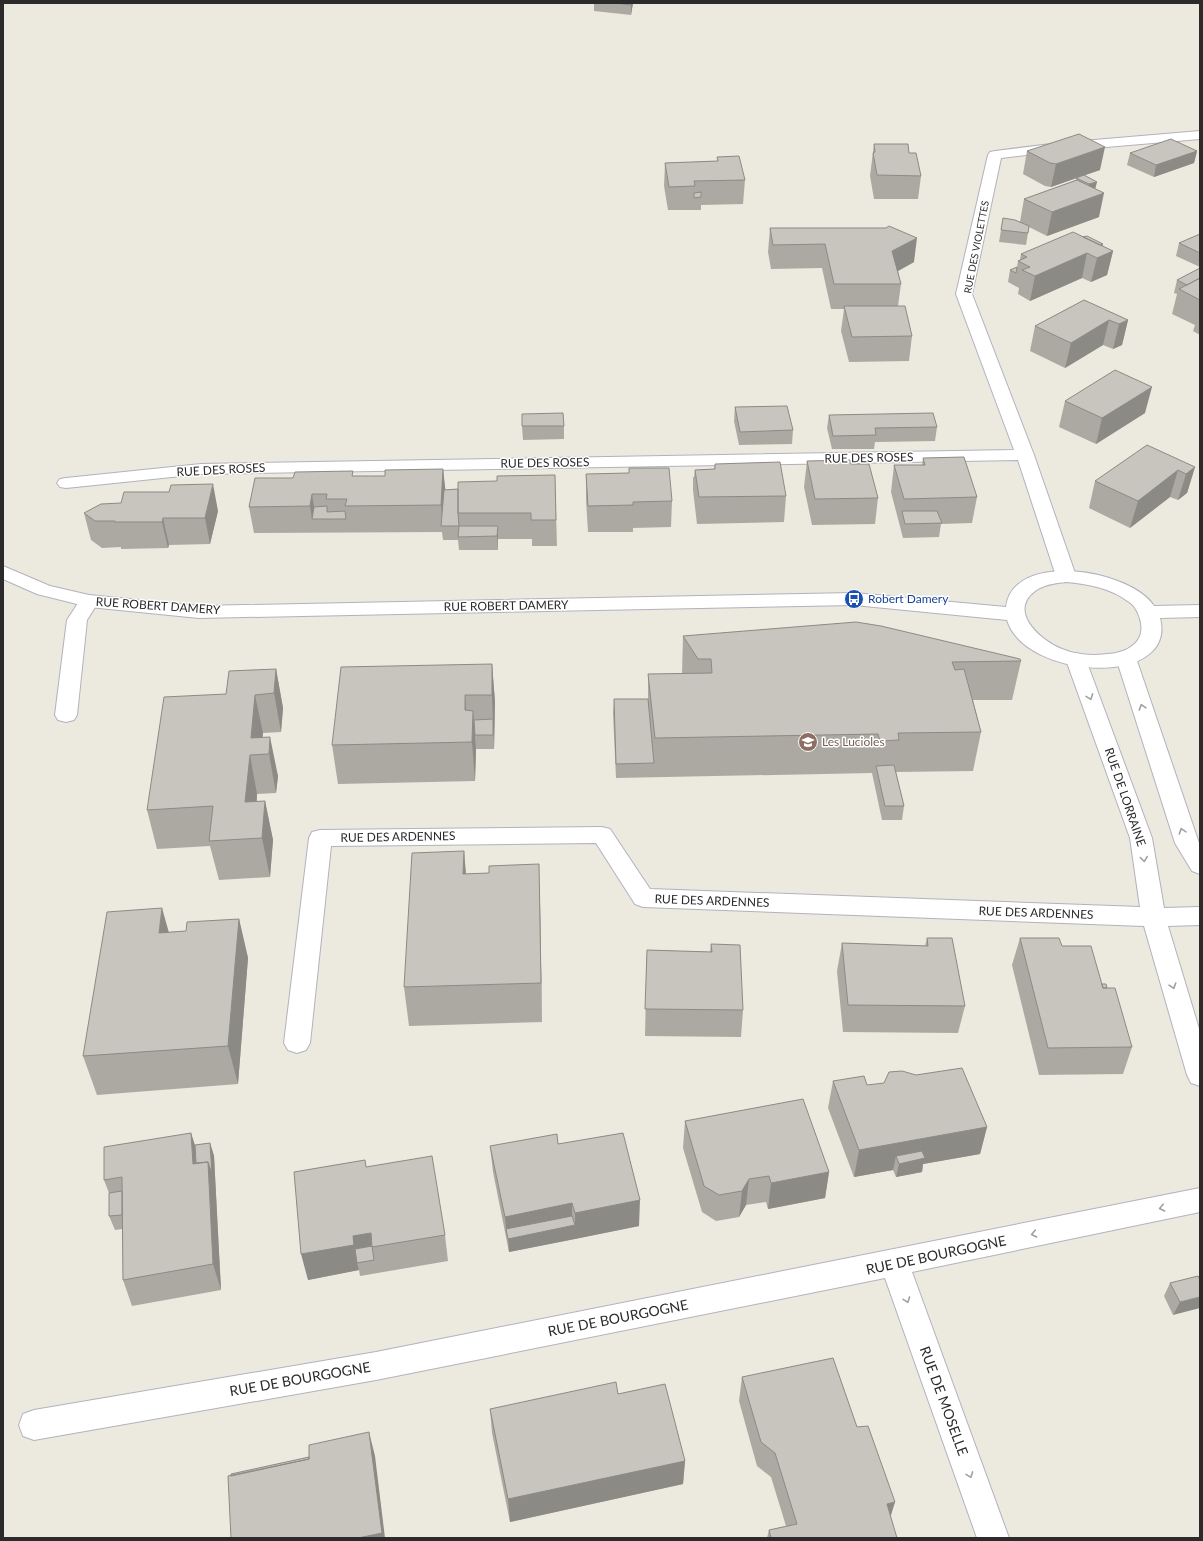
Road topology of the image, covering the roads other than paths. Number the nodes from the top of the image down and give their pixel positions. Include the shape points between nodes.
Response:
1 (1200, 135) edge
2 (1025, 455) junction
3 (66, 483) dead end
4 (3, 572) edge
5 (1066, 576) junction
6 (89, 601) junction
7 (1200, 610) edge
8 (1149, 612) junction
9 (1014, 614) junction
10 (1126, 658) junction
11 (1076, 660) junction
12 (66, 715) dead end
13 (1200, 865) edge
14 (1200, 916) edge
15 (1152, 917) junction
16 (297, 1044) dead end
17 (1200, 1076) edge
18 (1200, 1200) edge
19 (894, 1264) junction
20 (34, 1425) dead end
21 (993, 1538) edge

1 - 2 street, RUE DES VIOLETTES via 1059,146 995,155 964,294
2 - 3 street, RUE DES ROSES via 201,469
2 - 5 street, RUE DES VIOLETTES
4 - 6 street, RUE ROBERT DAMERY via 44,590
5 - 8 street via 1090,578 1115,585 1135,597
5 - 9 street via 1046,579 1029,586 1016,598
6 - 9 street, RUE ROBERT DAMERY via 199,612 854,599
6 - 12 street via 77,620
7 - 8 street
8 - 10 street via 1153,630 1146,647
9 - 11 street via 1023,633 1034,642 1046,650
10 - 11 street via 1102,663
13 -> 10 street via 1186,843
11 -> 15 street, RUE DE LORRAINE via 1141,838
14 - 15 street
15 - 16 street, RUE DES ARDENNES via 643,898 602,835 320,838
15 -> 17 street, RUE DE LORRAINE
18 -> 19 street, RUE DE BOURGOGNE
19 - 20 street, RUE DE BOURGOGNE via 376,1366
19 -> 21 street, RUE DE MOSELLE

